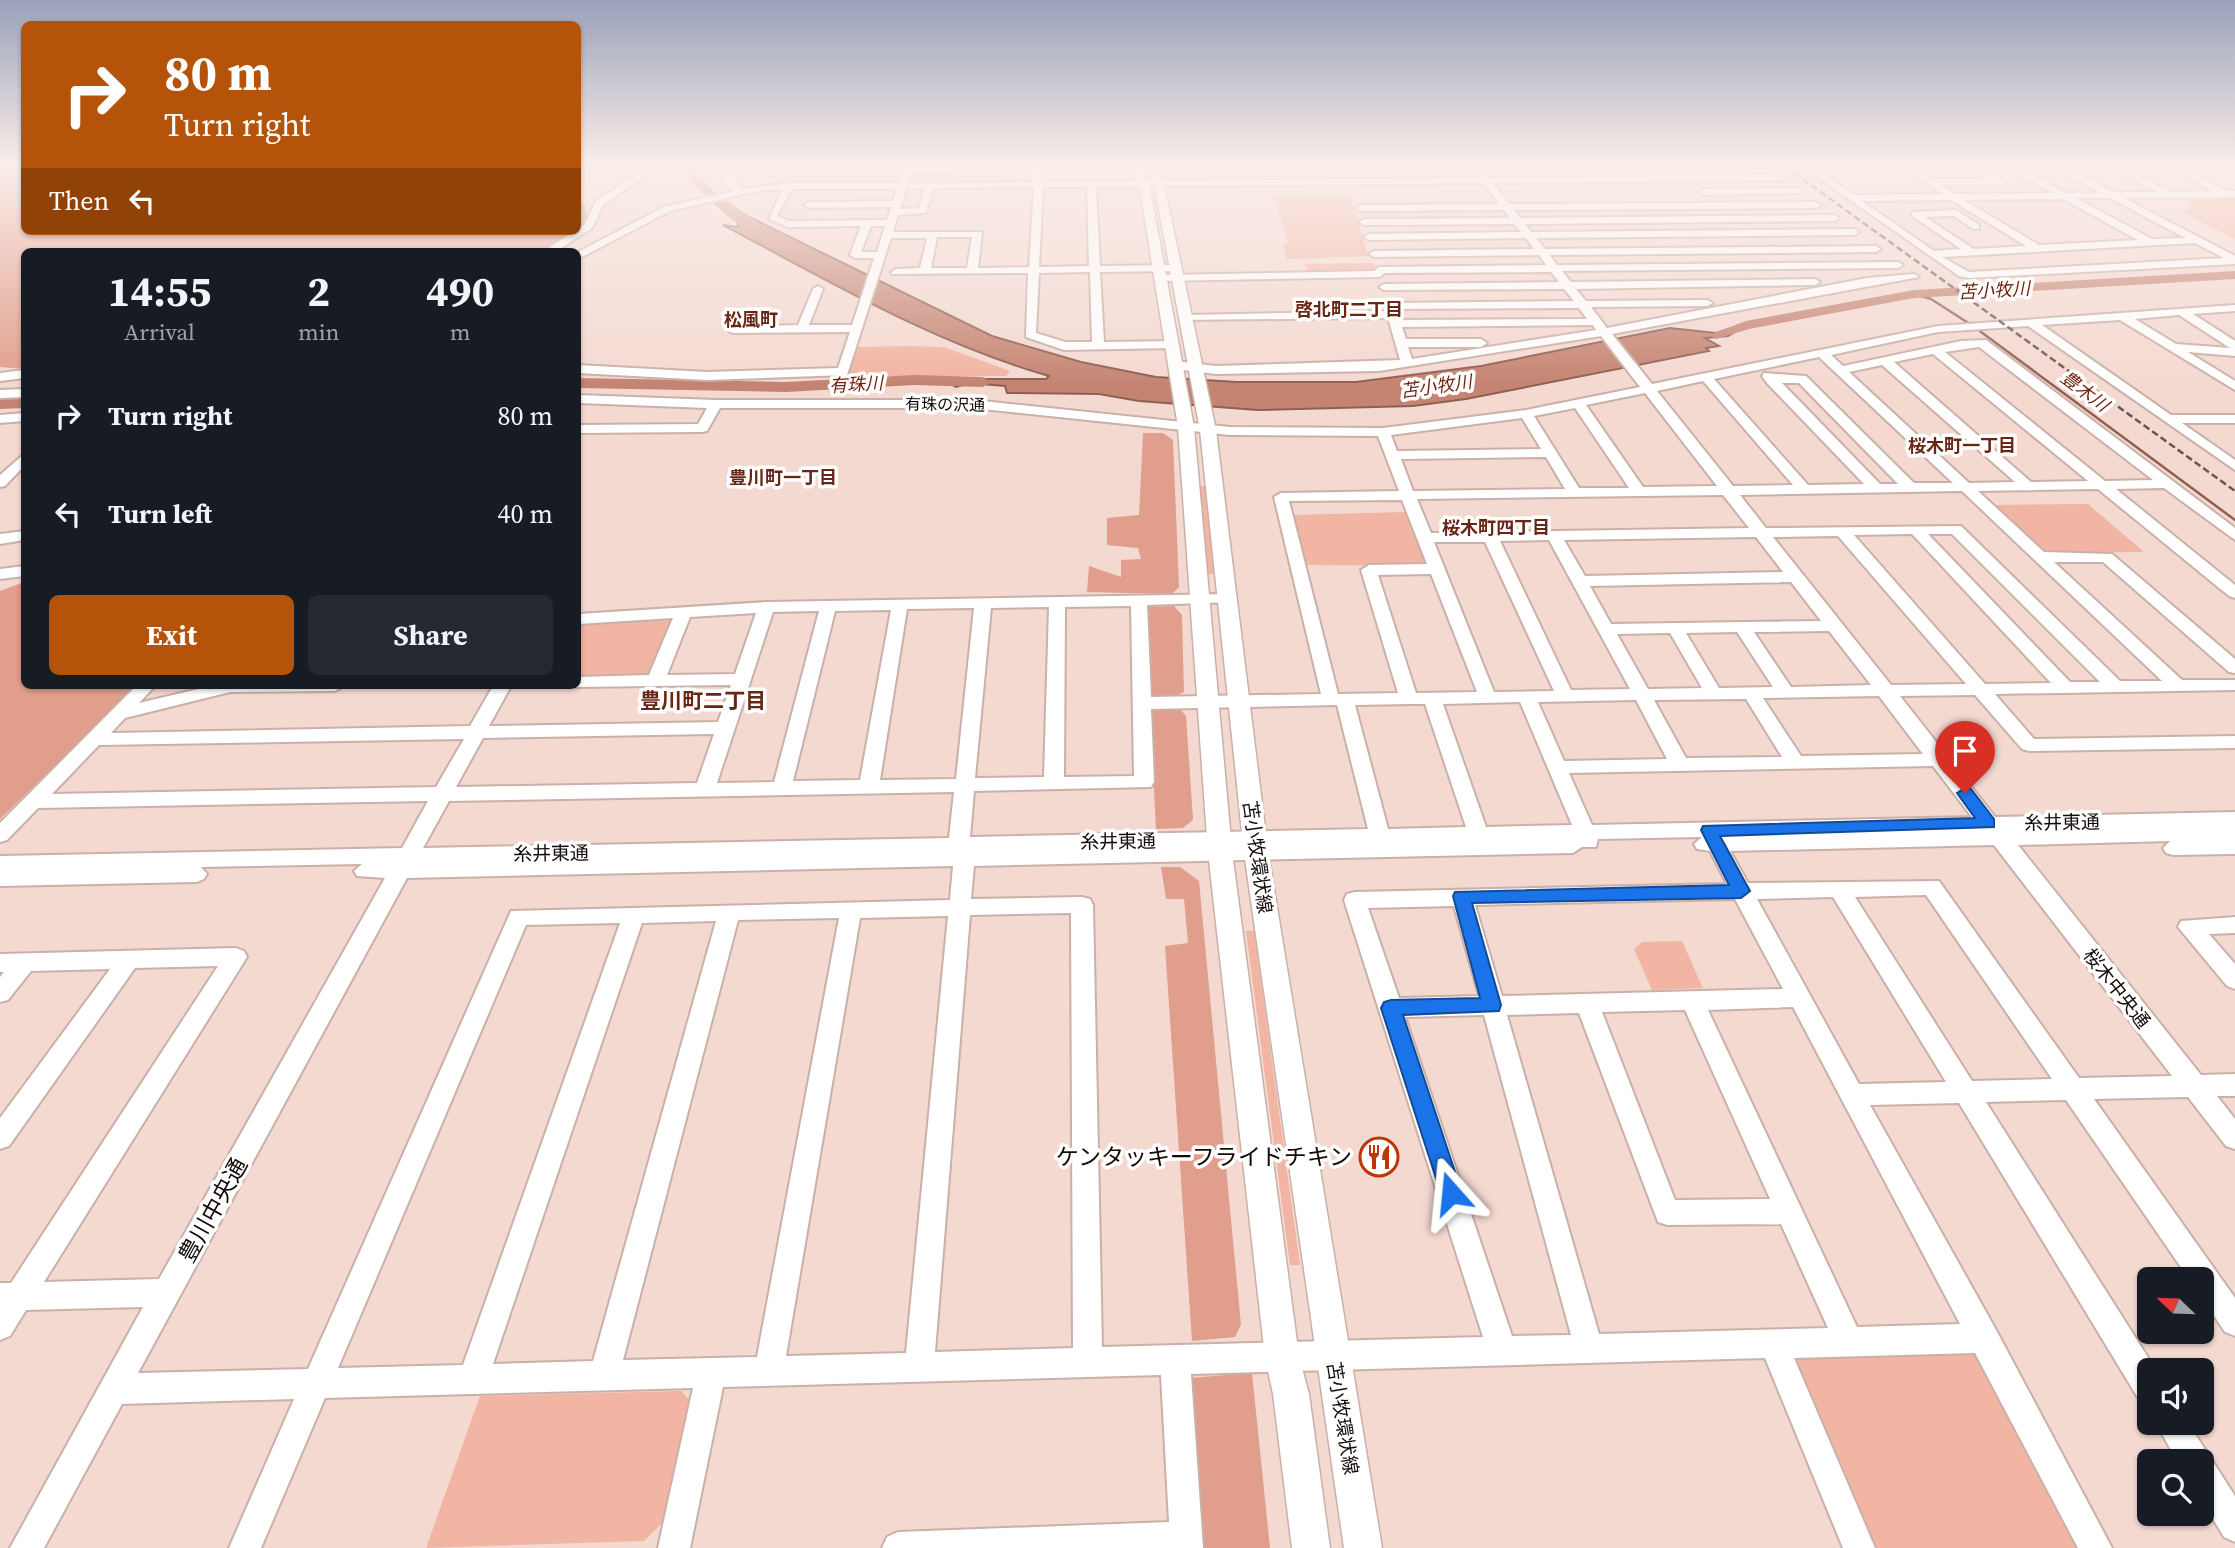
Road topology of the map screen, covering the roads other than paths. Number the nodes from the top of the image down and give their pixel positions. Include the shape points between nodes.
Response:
1 (607, 239) edge
2 (861, 239) edge
3 (885, 239) edge
4 (932, 239) edge
5 (977, 239) edge
6 (1035, 239) edge
7 (1093, 239) edge
8 (1153, 239) edge
9 (1170, 239) edge
10 (1370, 239) edge
11 (1531, 239) edge
12 (1718, 239) edge
13 (1863, 239) edge
14 (1911, 239) edge
15 (1953, 239) edge
16 (1995, 239) edge
17 (2022, 239) edge
18 (2145, 239) edge
19 (2198, 240) joint
20 (2150, 242) junction
21 (2096, 246) junction
22 (1876, 248) junction
23 (2036, 248) junction
24 (1730, 250) junction
25 (2012, 250) junction
26 (1542, 252) junction
27 (1972, 252) junction
28 (581, 254) edge
29 (1374, 254) junction
30 (1932, 254) junction
31 (880, 255) junction
32 (2235, 260) edge
33 (1898, 265) junction
34 (1748, 266) junction
35 (2133, 267) junction
36 (1555, 268) junction
37 (1033, 270) junction
38 (1096, 270) junction
39 (972, 271) junction
40 (896, 272) dead end
41 (925, 272) junction
42 (1380, 272) junction
43 (1159, 273) junction
44 (1176, 273) junction
45 (1767, 283) junction
46 (1568, 286) junction
47 (1384, 288) junction
48 (1828, 288) junction
49 (818, 289) dead end
50 (1783, 298) junction
51 (1582, 304) junction
52 (1730, 307) junction
53 (2235, 308) edge
54 (2221, 309) junction
55 (2180, 311) junction
56 (1392, 315) junction
57 (2121, 315) junction
58 (2235, 317) edge
59 (1185, 318) junction
60 (2028, 321) junction
61 (858, 328) junction
62 (802, 329) junction
63 (733, 330) dead end
64 (1603, 330) junction
65 (1401, 343) junction
66 (1172, 344) junction
67 (1098, 345) junction
68 (2235, 346) edge
69 (2174, 347) junction
70 (1935, 350) junction
71 (1492, 351) junction
72 (1821, 352) junction
73 (2235, 352) edge
74 (1885, 361) junction
75 (1407, 363) junction
76 (1759, 366) junction
77 (1176, 368) junction
78 (581, 369) edge
79 (1840, 370) junction
80 (1197, 371) junction
81 (21, 374) edge
82 (1705, 376) junction
83 (0, 377) edge
84 (1771, 380) junction
85 (2235, 386) edge
86 (1649, 388) junction
87 (21, 393) edge
88 (0, 394) edge
89 (581, 399) edge
90 (1578, 403) junction
91 (716, 404) junction
92 (1526, 414) junction
93 (21, 417) edge
94 (1195, 419) junction
95 (2169, 419) junction
96 (2235, 419) edge
97 (1, 420) edge
98 (581, 429) edge
99 (1383, 432) junction
100 (1551, 453) junction
101 (1392, 455) junction
102 (21, 461) edge
103 (2235, 466) edge
104 (0, 483) edge
105 (2169, 484) junction
106 (2102, 486) junction
107 (1966, 487) junction
108 (2029, 487) junction
109 (1910, 488) junction
110 (1877, 489) junction
111 (1805, 490) junction
112 (1729, 491) junction
113 (1575, 492) junction
114 (1637, 492) junction
115 (1407, 495) junction
116 (1916, 530) junction
117 (1842, 531) junction
118 (1762, 533) junction
119 (1554, 535) junction
120 (2235, 535) edge
121 (21, 536) edge
122 (1490, 536) junction
123 (1425, 538) junction
124 (0, 539) edge
125 (2040, 557) junction
126 (1438, 569) junction
127 (21, 571) edge
128 (0, 574) edge
129 (1797, 577) junction
130 (1580, 580) junction
131 (2235, 593) edge
132 (1227, 599) junction
133 (1139, 600) junction
134 (1198, 600) junction
135 (1058, 602) junction
136 (983, 603) junction
137 (900, 605) junction
138 (828, 606) junction
139 (766, 607) junction
140 (684, 612) junction
141 (581, 619) edge
142 (1835, 626) junction
143 (1675, 628) junction
144 (1743, 628) junction
145 (1608, 629) junction
146 (2235, 668) edge
147 (742, 679) junction
148 (656, 680) junction
149 (581, 682) edge
150 (2235, 685) edge
151 (2178, 686) junction
152 (2115, 687) junction
153 (2066, 688) junction
154 (143, 689) edge
155 (223, 689) edge
156 (500, 689) edge
157 (1981, 690) junction
158 (1886, 691) junction
159 (1751, 693) junction
160 (1786, 693) junction
161 (1714, 694) junction
162 (1643, 695) junction
163 (1565, 696) junction
164 (1527, 697) junction
165 (1488, 698) junction
166 (1409, 699) junction
167 (1432, 699) junction
168 (1338, 700) junction
169 (1208, 702) junction
170 (1238, 702) junction
171 (1142, 703) junction
172 (118, 715) junction
173 (726, 728) junction
174 (476, 734) junction
175 (95, 739) junction
176 (2235, 742) edge
177 (1940, 760) junction
178 (1796, 763) junction
179 (1556, 766) junction
180 (1681, 766) junction
181 (1054, 783) junction
182 (965, 785) junction
183 (869, 787) junction
184 (782, 788) junction
185 (705, 789) junction
186 (442, 794) junction
187 (37, 801) junction
188 (2235, 806) edge
189 (2235, 819) edge
190 (2096, 829) junction
191 (1994, 831) junction
192 (2235, 833) edge
193 (0, 835) edge
194 (1712, 837) junction
195 (1588, 839) junction
196 (1481, 840) junction
197 (1382, 843) junction
198 (1219, 845) junction
199 (1255, 845) junction
200 (2235, 847) edge
201 (961, 851) junction
202 (0, 864) edge
203 (404, 864) junction
204 (0, 878) edge
205 (1840, 890) junction
206 (1741, 891) junction
207 (1462, 896) junction
208 (960, 908) junction
209 (851, 910) junction
210 (729, 912) junction
211 (634, 914) junction
212 (2235, 925) edge
213 (129, 960) junction
214 (24, 962) junction
215 (0, 963) edge
216 (2235, 980) edge
217 (0, 993) edge
218 (1800, 998) junction
219 (1692, 1001) junction
220 (1492, 1005) junction
221 (1588, 1005) junction
222 (1391, 1008) junction
223 (2235, 1085) edge
224 (2194, 1086) junction
225 (2073, 1089) junction
226 (1967, 1093) junction
227 (1852, 1095) junction
228 (0, 1138) edge
229 (2235, 1138) edge
230 (1791, 1211) junction
231 (167, 1293) junction
232 (9, 1297) edge
233 (2235, 1322) edge
234 (0, 1326) edge
235 (1985, 1338) junction
236 (1849, 1342) junction
237 (1774, 1344) junction
238 (1589, 1349) junction
239 (1502, 1351) junction
240 (1333, 1356) junction
241 (1282, 1357) junction
242 (1175, 1360) junction
243 (1088, 1362) junction
244 (919, 1367) junction
245 (2137, 1368) edge
246 (769, 1371) junction
247 (711, 1373) junction
248 (604, 1376) junction
249 (473, 1379) junction
250 (316, 1383) junction
251 (113, 1389) junction
252 (2214, 1492) edge
253 (2235, 1526) edge
254 (1186, 1543) edge
255 (26, 1548) edge
256 (245, 1548) edge
257 (674, 1548) edge
258 (898, 1548) edge
259 (1311, 1548) edge
260 (1363, 1548) edge
261 (1859, 1548) edge
262 (2096, 1548) edge

1 - 28 street
2 - 31 street via 855,255
3 - 31 street
4 - 41 street
5 - 39 street
6 - 37 street
7 - 38 street
8 - 43 main road, 苫小牧環状線
9 - 44 main road, 苫小牧環状線
10 - 29 street
11 - 26 street, 桜木中央通
12 - 24 street
13 - 22 street
14 - 30 street
15 - 27 street
16 - 25 street
17 - 23 street
18 - 20 street
19 - 20 street
19 - 32 street
20 - 21 street
21 - 23 street
21 - 35 street
22 - 24 street
22 - 33 street
23 - 25 street
24 - 26 street
24 - 34 street
25 - 27 street
26 - 29 street
26 - 36 street, 桜木中央通
27 - 30 street
29 - 42 street
30 - 35 street via 1969,275
31 - 61 street
32 - 35 street
33 - 34 street
33 - 48 street via 1914,277
34 - 36 street
34 - 45 street
36 - 42 street
36 - 46 street, 桜木中央通
37 - 38 street
37 - 39 street
37 - 67 street via 1030,335 1064,346
38 - 43 street
38 - 67 street
39 - 41 street
40 - 41 street
42 - 44 street
42 - 47 street
43 - 44 street
43 - 66 main road, 苫小牧環状線
44 - 59 main road, 苫小牧環状線
45 - 46 street
45 - 48 street via 1820,282
45 - 50 street
46 - 47 street
46 - 51 street, 桜木中央通
47 - 56 street
48 - 50 street
49 - 62 street
50 - 52 street
51 - 52 street via 1723,303
51 - 56 street
51 - 64 street, 桜木中央通
52 - 64 street
53 - 54 street, 有珠の沢通
54 - 55 street, 有珠の沢通
54 - 58 street
55 - 57 street, 有珠の沢通
55 - 68 street
56 - 59 street
56 - 64 street
56 - 65 street
57 - 60 street, 有珠の沢通
57 - 69 street
59 - 80 main road, 苫小牧環状線
60 - 72 street, 有珠の沢通 via 1913,332
60 - 95 street
61 - 62 street
61 - 78 street via 843,372 838,374 707,376
62 - 63 street
64 - 71 street
64 - 86 street, 桜木中央通
65 - 71 street via 1485,343
65 - 75 street
66 - 67 street
66 - 77 main road, 苫小牧環状線
69 - 73 street
69 - 85 street
70 - 74 street
70 - 105 street via 1982,343
70 - 106 street
71 - 75 street
72 - 76 street, 有珠の沢通
72 - 79 street
74 - 79 street
74 - 108 street
75 - 80 street via 1379,368
76 - 82 street, 有珠の沢通
76 - 84 street
77 - 80 street
77 - 94 main road, 苫小牧環状線
79 - 107 street
80 - 94 main road, 苫小牧環状線
81 - 83 street
82 - 86 street, 有珠の沢通
82 - 111 street
84 - 109 street via 1802,379
84 - 110 street
86 - 90 street, 有珠の沢通
86 - 112 street, 桜木中央通
87 - 88 street
89 - 91 street, 有珠の沢通
90 - 92 street, 有珠の沢通
90 - 114 street
91 - 94 street, 有珠の沢通 via 973,404
91 - 98 street via 702,428
92 - 99 street, 有珠の沢通
92 - 100 street
93 - 97 street
94 - 99 street, 有珠の沢通
94 - 132 main road, 苫小牧環状線
94 - 134 main road, 苫小牧環状線
95 - 96 street
95 - 103 street
99 - 101 street
100 - 101 street
100 - 113 street
101 - 115 street
102 - 104 street
105 - 106 street
105 - 120 street
106 - 108 street
106 - 131 street
107 - 108 street
107 - 109 street
107 - 125 street
109 - 110 street
110 - 111 street
111 - 112 street
112 - 114 street
112 - 118 street, 桜木中央通
113 - 114 street
113 - 115 street
115 - 123 street
115 - 168 street via 1281,497
116 - 117 street
116 - 152 street via 1956,529
116 - 153 street
117 - 118 street
117 - 157 street
118 - 119 street
118 - 129 street, 桜木中央通
119 - 122 street
119 - 130 street
121 - 124 street
122 - 123 street
122 - 163 street
123 - 126 street
125 - 146 street via 2107,556
125 - 151 street
126 - 165 street
126 - 166 street via 1369,570
127 - 128 street
129 - 130 street
129 - 142 street, 桜木中央通
130 - 145 street
132 - 134 street
132 - 170 main road, 苫小牧環状線
133 - 134 street
133 - 135 street
133 - 171 street
134 - 169 main road, 苫小牧環状線
135 - 136 street
135 - 181 street
136 - 137 street
136 - 182 street
137 - 138 street
137 - 183 street
138 - 139 street
138 - 184 street
139 - 140 street
139 - 147 street
140 - 141 street
140 - 148 street
142 - 144 street
142 - 158 street, 桜木中央通
143 - 144 street
143 - 145 street
143 - 161 street
144 - 160 street
145 - 162 street
147 - 148 street
147 - 173 street
148 - 149 street
150 - 151 street
151 - 152 street
152 - 153 street
153 - 157 street
154 - 172 street
155 - 172 street
156 - 174 street, 豊川中央通
157 - 158 street
157 - 176 street via 2029,745
158 - 160 street
158 - 177 street, 桜木中央通
159 - 160 street
159 - 161 street
159 - 178 street
161 - 162 street
162 - 163 street
162 - 180 street
163 - 164 street
164 - 165 street
164 - 179 street
165 - 167 street
166 - 167 street
166 - 168 street
167 - 196 street
168 - 170 street
168 - 197 street
169 - 170 street
169 - 171 street
169 - 198 main road, 苫小牧環状線
170 - 199 main road, 苫小牧環状線
171 - 181 street via 1144,782
172 - 175 street
173 - 174 street
173 - 185 street
174 - 175 street
174 - 186 street, 豊川中央通
175 - 187 street
177 - 178 street
177 - 191 street, 桜木中央通
178 - 180 street
179 - 180 street
179 - 195 street
181 - 182 street
182 - 183 street
182 - 201 street
183 - 184 street
184 - 185 street
185 - 186 street
186 - 187 street
186 - 203 street, 豊川中央通
187 - 193 street
188 - 190 street via 2108,814
189 - 190 street, 糸井東通
190 - 191 street, 糸井東通
190 - 192 street, 糸井東通
190 - 200 street via 2154,848
191 - 194 street, 糸井東通
191 - 224 street, 桜木中央通
194 - 195 street, 糸井東通
194 - 206 street
195 - 196 street, 糸井東通
196 - 197 street, 糸井東通
197 - 199 street, 糸井東通
198 - 199 street, 糸井東通
198 - 201 street, 糸井東通
198 - 241 main road, 苫小牧環状線
199 - 240 main road, 苫小牧環状線
201 - 203 street, 糸井東通
201 - 208 street
202 - 203 street, 糸井東通
203 - 204 street, 糸井東通
203 - 231 street, 豊川中央通
205 - 206 street
205 - 225 street via 1932,887
205 - 226 street
206 - 207 street
206 - 218 street
207 - 220 street
207 - 222 street via 1356,900
208 - 209 street
208 - 243 street via 1082,905
208 - 244 street
209 - 210 street
209 - 246 street
210 - 211 street
210 - 248 street
211 - 249 street
211 - 250 street via 519,917
212 - 216 street via 2189,926
213 - 214 street
213 - 228 street
213 - 232 street via 236,957
214 - 215 street
214 - 217 street
218 - 219 street
218 - 227 street
219 - 221 street
219 - 230 street
220 - 221 street
220 - 222 street
220 - 238 street
221 - 230 street via 1667,1213
222 - 239 street
223 - 224 street
224 - 225 street
224 - 229 street, 桜木中央通
225 - 226 street
225 - 233 street
226 - 227 street
226 - 245 street
227 - 235 street
230 - 236 street
231 - 232 street
231 - 251 street, 豊川中央通
232 - 234 street
235 - 236 street
235 - 262 street
236 - 237 street
237 - 238 street
237 - 261 street
238 - 239 street
239 - 240 street
240 - 241 street
240 - 260 main road, 苫小牧環状線
241 - 242 street
241 - 259 main road, 苫小牧環状線
242 - 243 street
242 - 254 street
243 - 244 street
244 - 246 street
246 - 247 street
247 - 248 street
247 - 257 street
248 - 249 street
249 - 250 street
250 - 251 street
250 - 256 street
251 - 255 street, 豊川中央通
252 - 253 street
254 - 258 street

